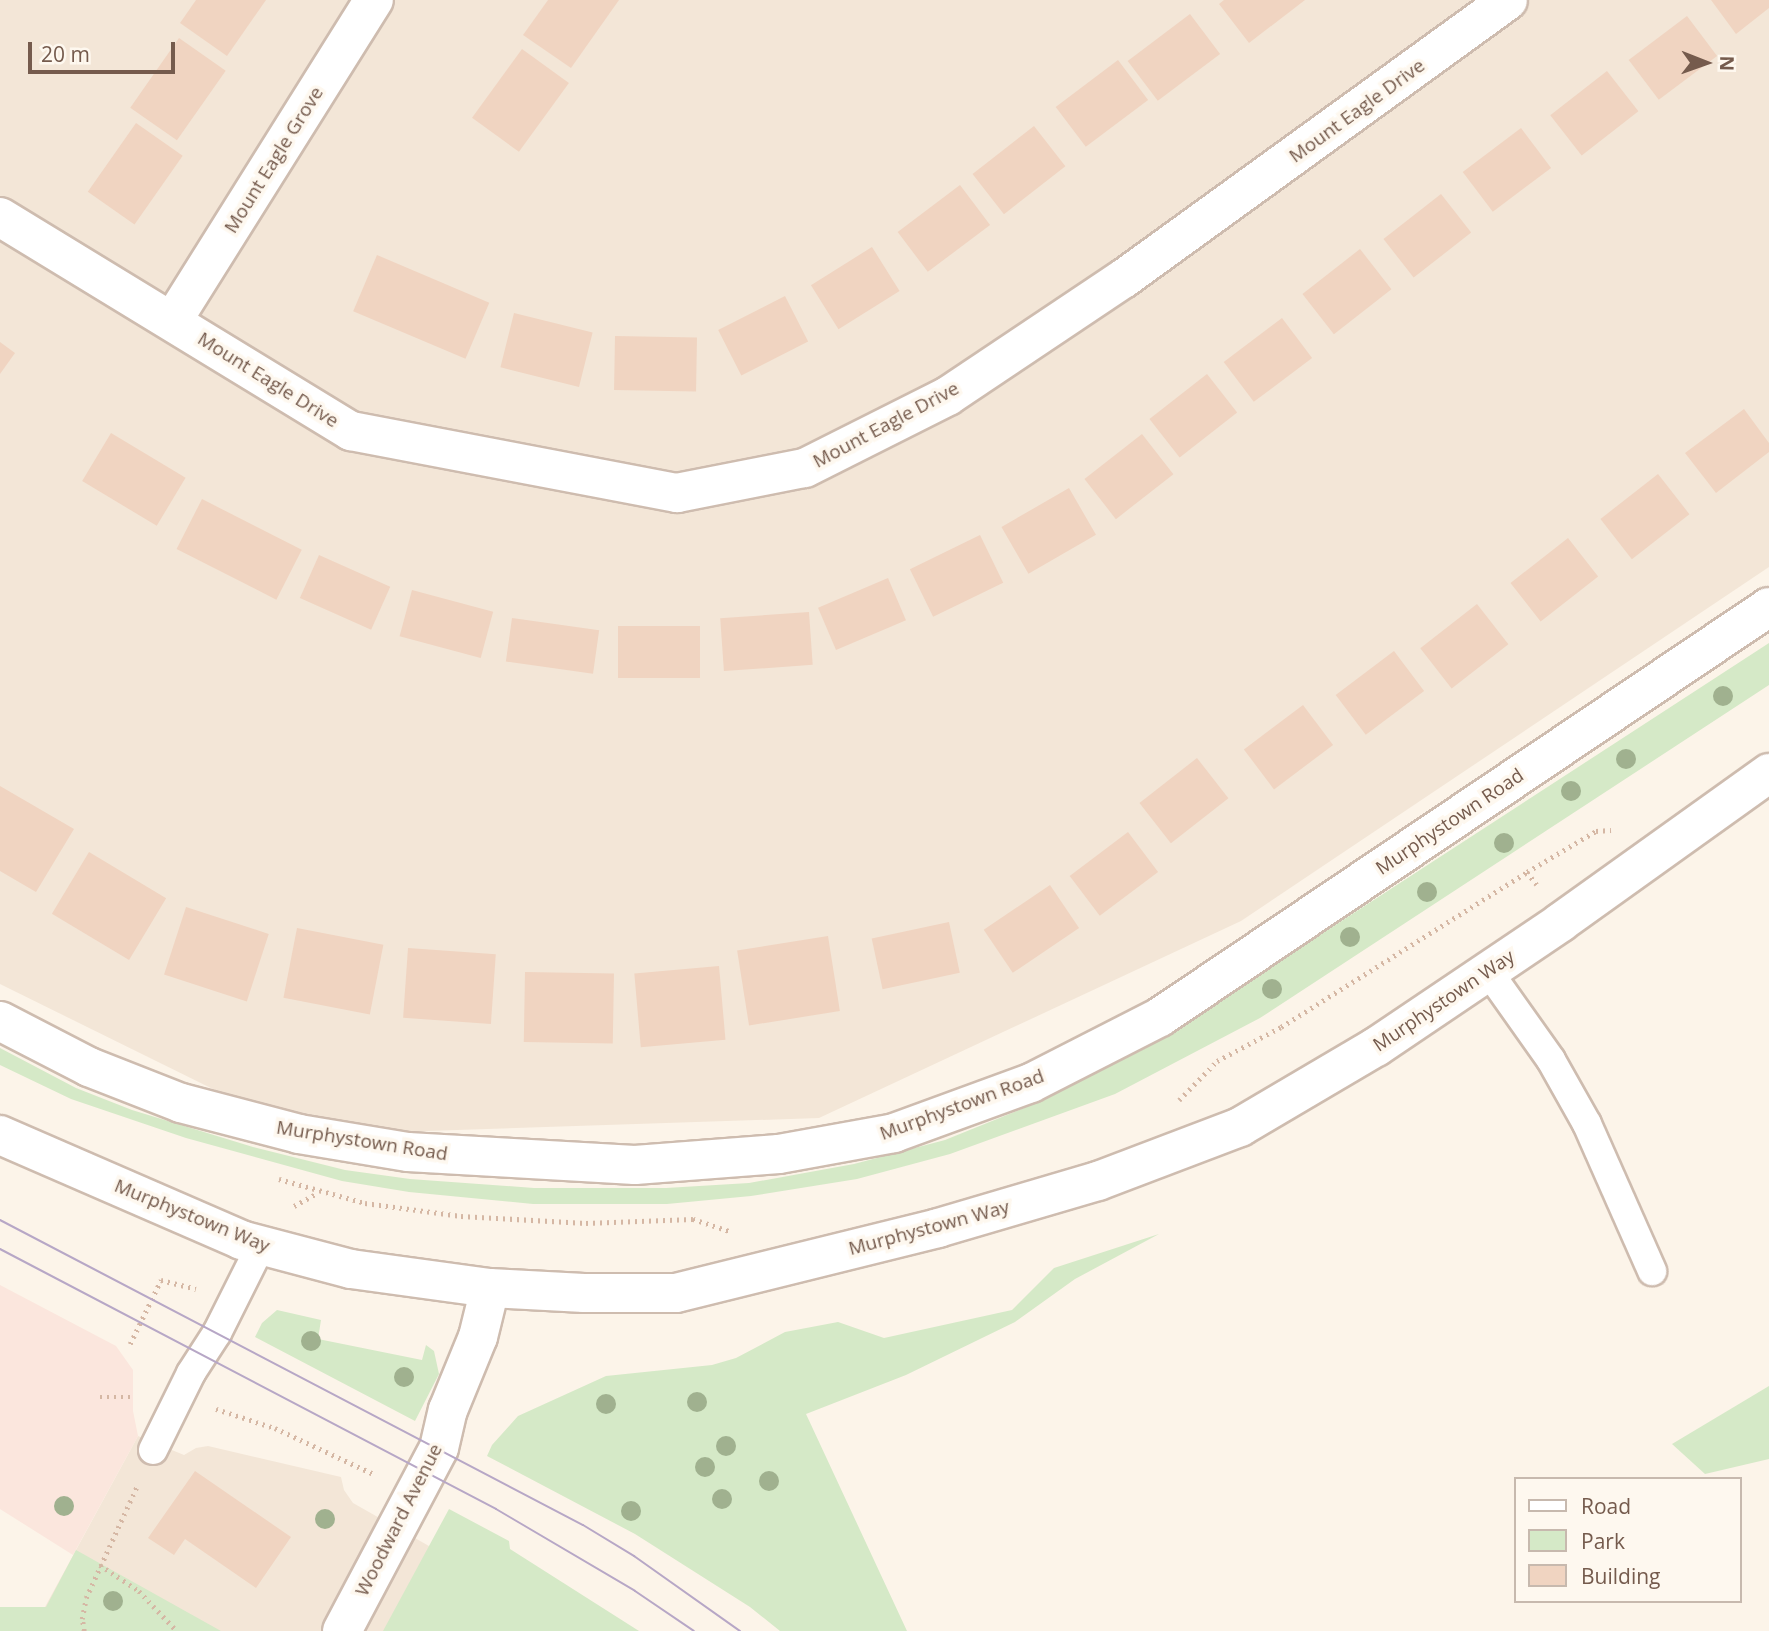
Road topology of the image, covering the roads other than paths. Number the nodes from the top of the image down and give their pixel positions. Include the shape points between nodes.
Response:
1 (374, 0) edge
2 (1508, 0) edge
3 (0, 217) edge
4 (173, 320) junction
5 (1769, 607) edge
6 (1769, 773) edge
7 (1488, 971) junction
8 (0, 1021) edge
9 (0, 1135) edge
10 (260, 1247) junction
11 (1652, 1271) dead end
12 (490, 1288) junction
13 (153, 1450) road end
14 (342, 1631) edge

1 - 4 street, Mount Eagle Grove
2 - 4 street, Mount Eagle Drive via 1123,279 948,396 805,467 677,493 351,432
3 - 4 street, Mount Eagle Drive
5 - 8 street, Murphystown Road via 1160,1017 1031,1083 894,1133 779,1154 635,1165 408,1152 299,1134 181,1103 89,1067
6 - 7 street, Murphystown Way
7 - 11 lane via 1551,1060 1587,1124
7 - 12 street, Murphystown Way via 1376,1047 1240,1127 1098,1181 938,1228 676,1293
9 - 10 street, Murphystown Way
10 - 12 street, Murphystown Way via 351,1269
10 - 13 lane
12 - 14 street, Woodward Avenue via 439,1448

